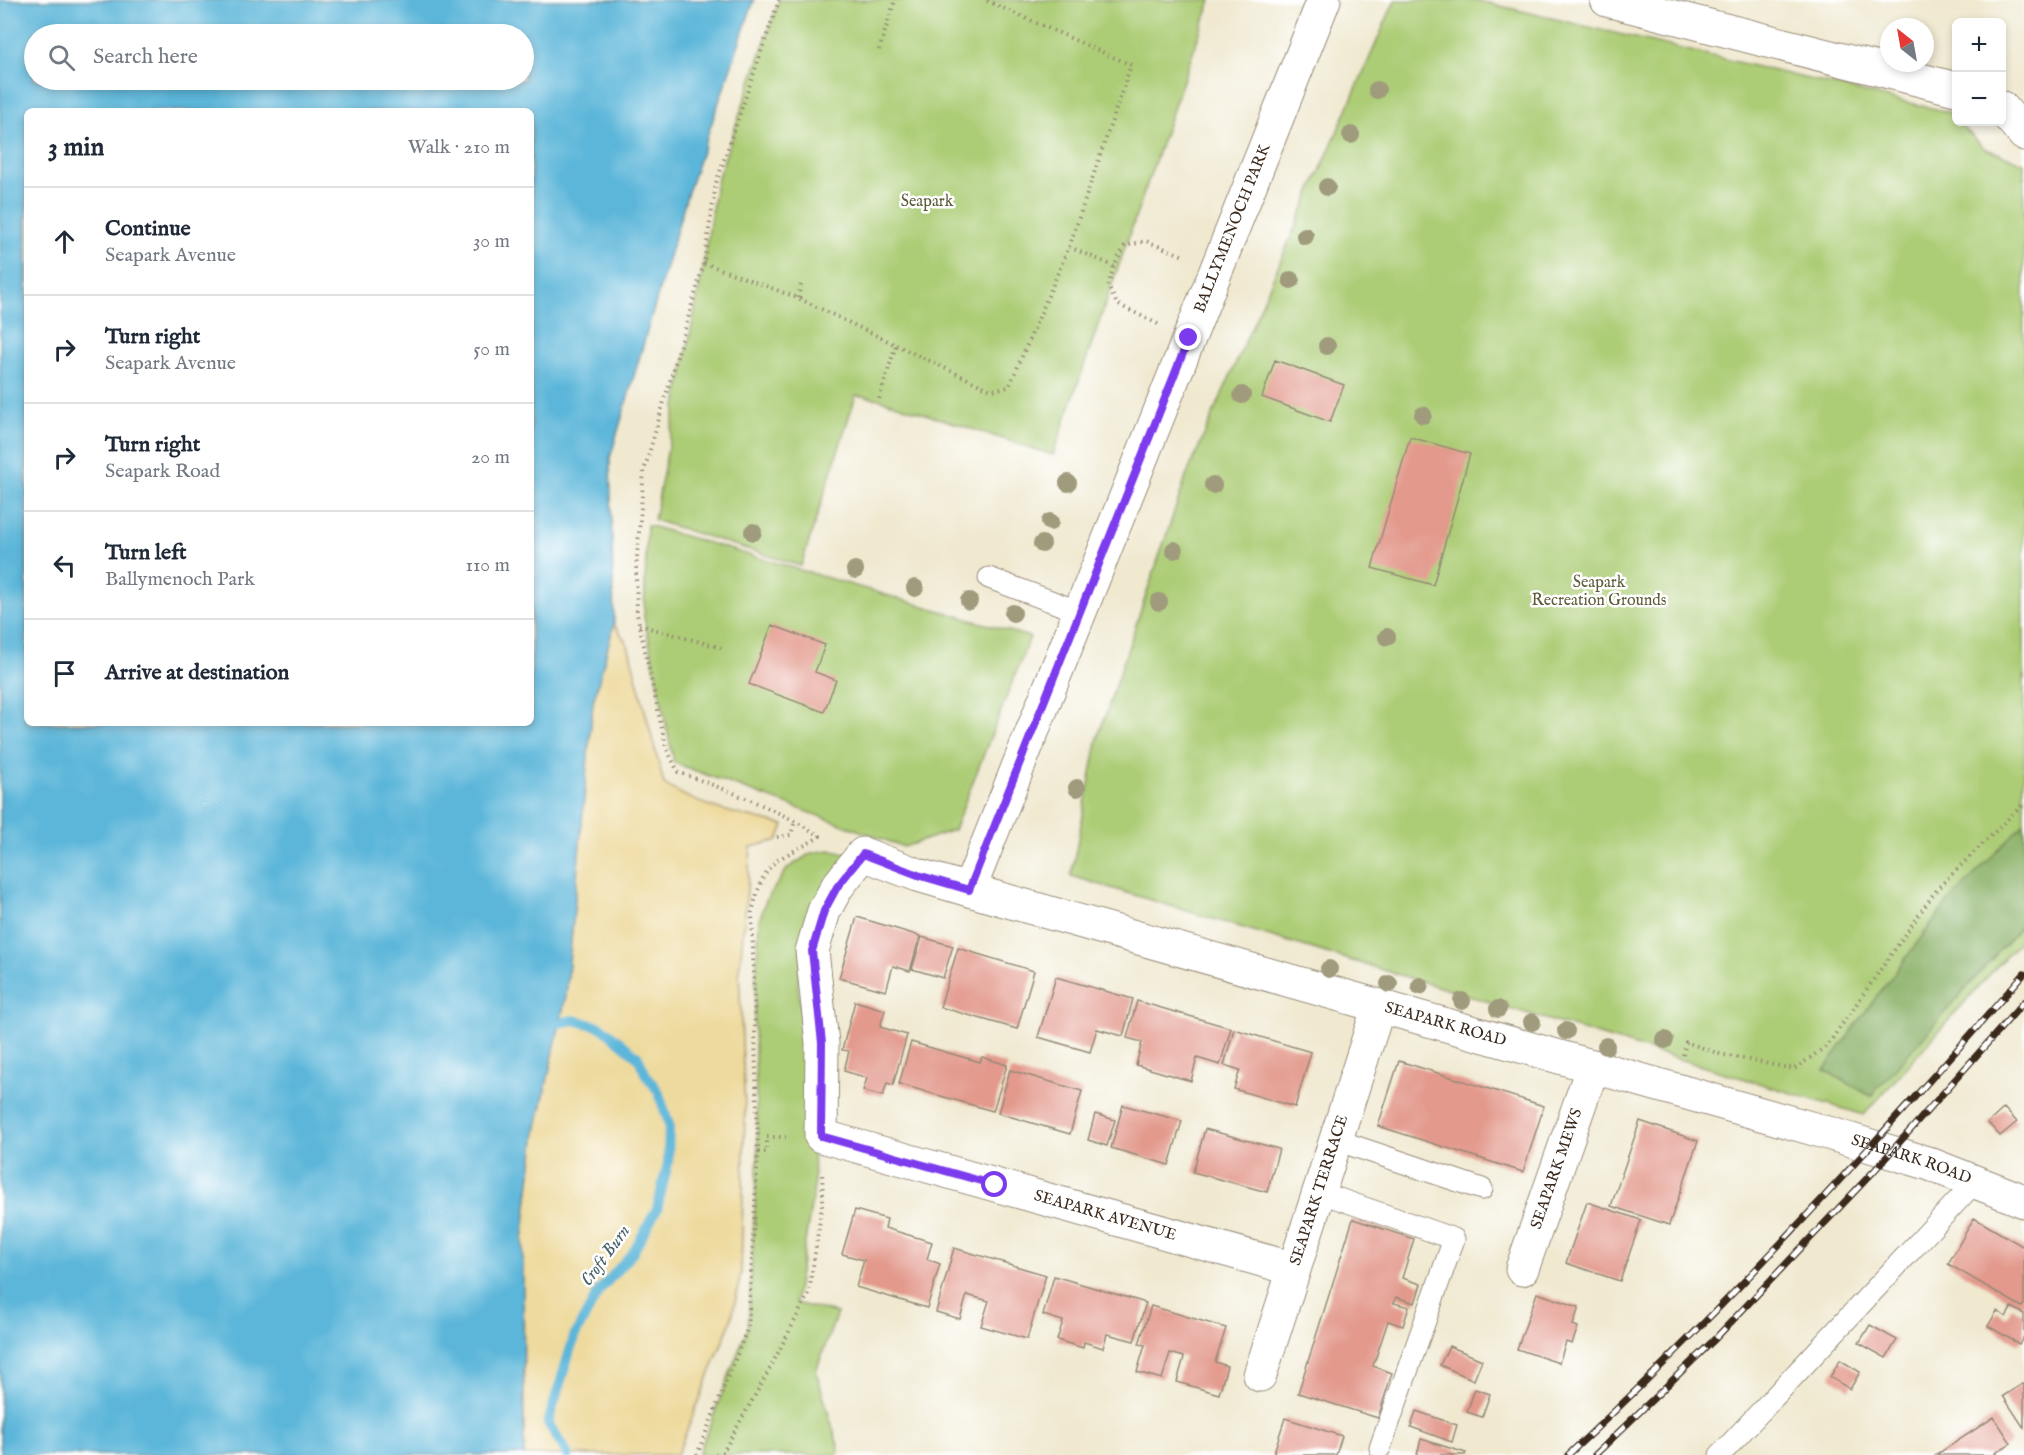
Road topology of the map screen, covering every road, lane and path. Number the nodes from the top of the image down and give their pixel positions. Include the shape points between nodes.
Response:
1 (779, 0) edge
2 (895, 0) edge
3 (985, 0) edge
4 (1323, 0) edge
5 (1607, 0) edge
6 (879, 50) dead end
7 (1952, 88) edge
8 (2006, 114) edge
9 (2024, 134) edge
10 (1069, 246) junction
11 (704, 263) junction
12 (1114, 266) junction
13 (1216, 269) junction
14 (801, 284) dead end
15 (798, 298) junction
16 (1189, 338) junction
17 (896, 345) junction
18 (879, 399) dead end
19 (989, 578) dead end
20 (1080, 612) junction
21 (639, 625) junction
22 (722, 648) dead end
23 (2024, 803) edge
24 (795, 821) junction
25 (777, 837) dead end
26 (969, 890) junction
27 (1379, 1006) junction
28 (1593, 1066) junction
29 (1673, 1089) junction
30 (821, 1136) junction
31 (1336, 1140) junction
32 (1975, 1182) junction
33 (1482, 1189) dead end
34 (1319, 1192) junction
35 (2024, 1201) edge
36 (1294, 1269) junction
37 (1522, 1269) dead end
38 (1260, 1375) dead end
39 (1380, 1449) dead end
40 (697, 1455) edge
41 (716, 1455) edge
42 (1720, 1455) edge

1 - 11 path via 716,183
2 - 6 path
3 - 10 path via 1131,65
4 - 13 street, BALLYMENOCH PARK
5 - 7 street
8 - 9 street
10 - 12 path
10 - 17 path via 1010,387 991,390
11 - 15 path
11 - 21 path via 644,471 636,569
12 - 13 path via 1125,246 1146,241
12 - 16 path via 1108,286 1117,304
13 - 16 street, BALLYMENOCH PARK
14 - 15 path
15 - 17 path
16 - 20 street, BALLYMENOCH PARK
17 - 18 path
19 - 20 lane
20 - 26 street, BALLYMENOCH PARK
21 - 22 path
21 - 24 path via 666,747 678,772
23 - 29 path via 1937,890 1827,1046 1794,1069 1720,1054 1686,1042
24 - 25 path via 791,835
24 - 40 path via 820,836 779,859 761,881 752,912 758,1152 748,1327
26 - 27 street, SEAPARK ROAD
26 - 30 street, SEAPARK ROAD via 863,854 837,887 824,911 812,951 822,1043
27 - 28 street, SEAPARK ROAD
27 - 31 street, SEAPARK TERRACE
28 - 29 street, SEAPARK ROAD
28 - 37 street, SEAPARK MEWS
29 - 32 street, SEAPARK ROAD via 1927,1163
30 - 36 street, SEAPARK AVENUE
30 - 41 path via 823,1199 809,1293 723,1452
31 - 33 lane
31 - 34 street, SEAPARK TERRACE
32 - 35 street, SEAPARK ROAD
32 - 42 lane
34 - 36 street, SEAPARK TERRACE
34 - 39 lane via 1454,1239
36 - 38 street, SEAPARK TERRACE

